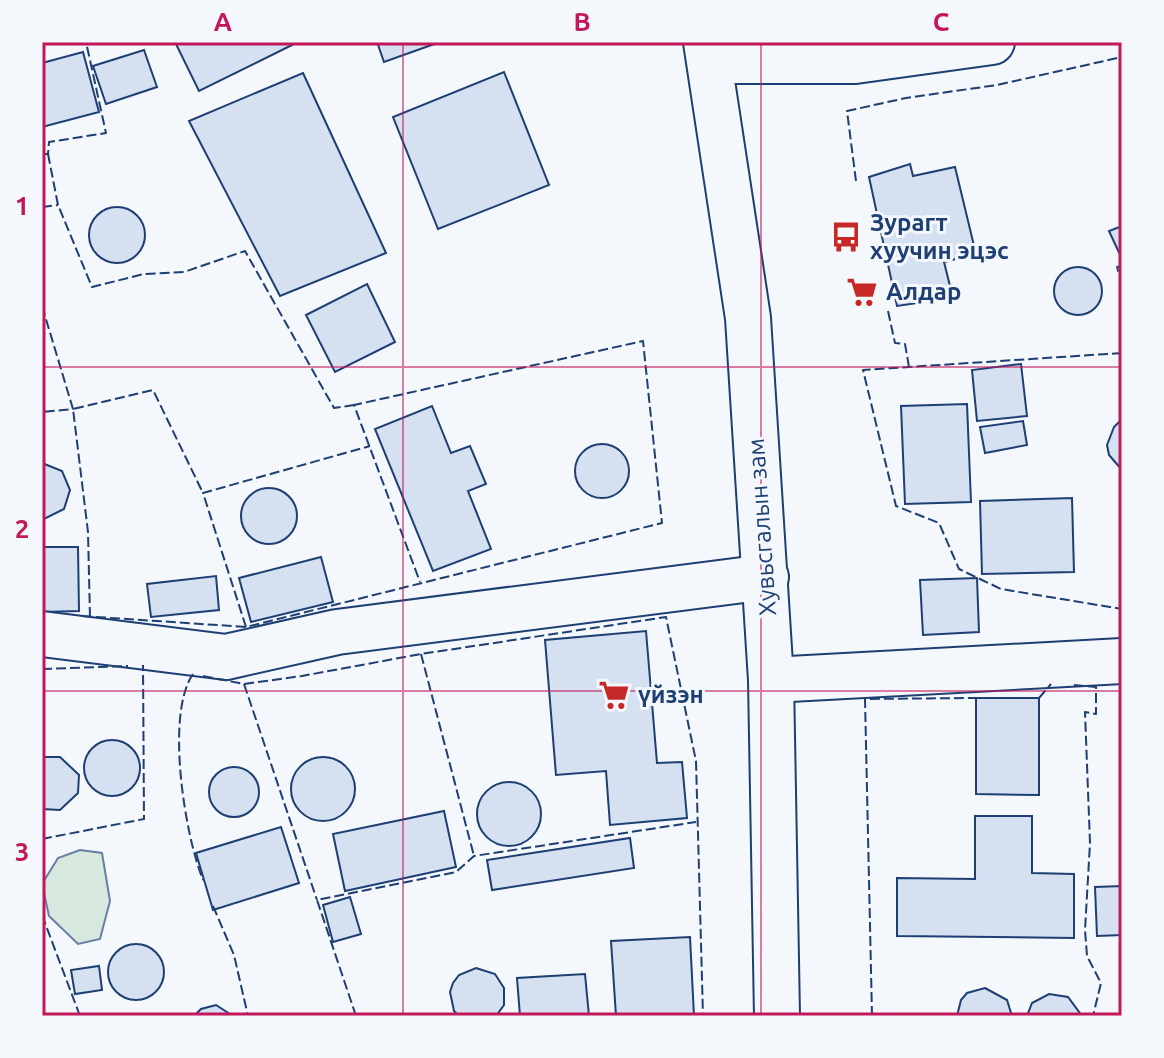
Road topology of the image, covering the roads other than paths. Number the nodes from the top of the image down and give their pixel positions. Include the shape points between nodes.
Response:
1 (992, 42) edge
2 (708, 51) edge
3 (766, 577) junction
4 (42, 634) edge
5 (1122, 661) edge
6 (771, 680) junction
7 (777, 1016) edge

1 - 2 street via 855,61
2 - 3 street, Хувьсгалын зам via 748,318
3 - 4 street via 337,632 226,657
3 - 6 street, Хувьсгалын зам
5 - 6 street
6 - 7 street, Хувьсгалын зам

